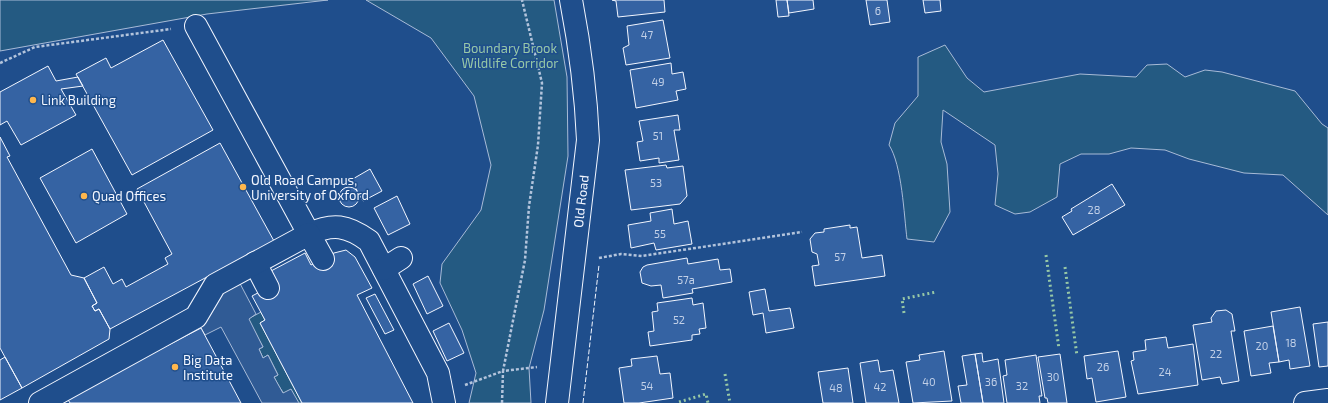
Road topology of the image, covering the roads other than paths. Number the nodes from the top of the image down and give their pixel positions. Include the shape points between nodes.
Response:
1 (571, 0) edge
2 (196, 26) road end
3 (309, 234) junction
4 (323, 259) dead end
5 (255, 263) junction
6 (268, 288) dead end
7 (1328, 400) edge
8 (40, 403) edge
9 (444, 403) edge
10 (556, 403) edge
11 (1305, 403) edge

1 - 10 street, Old Road via 582,58 588,140
2 - 3 street
3 - 4 street
3 - 5 street
3 - 9 street via 325,226 356,231 393,263 438,373
5 - 6 street
5 - 8 street via 215,286 196,317
7 - 11 street

